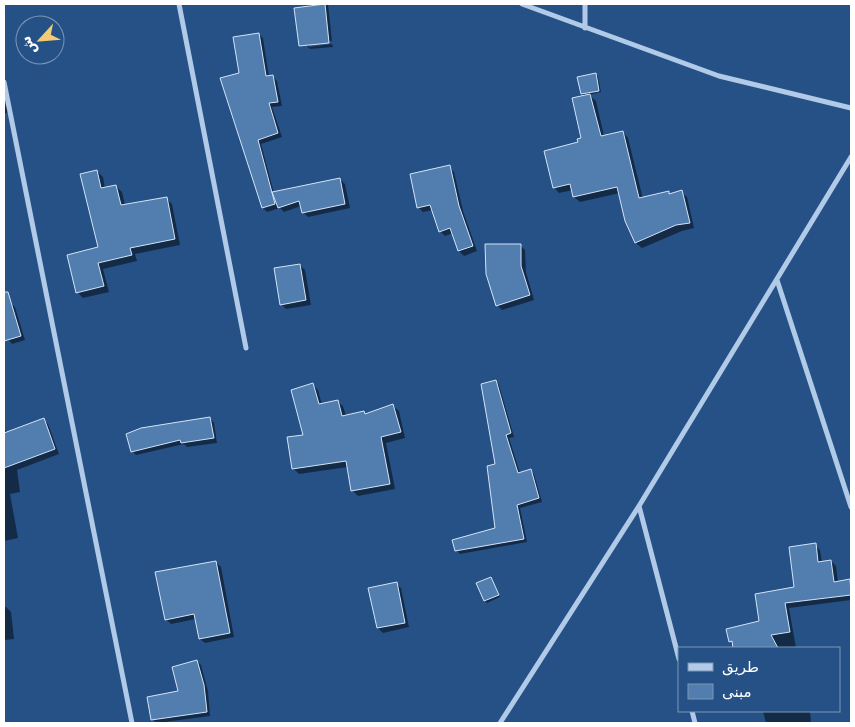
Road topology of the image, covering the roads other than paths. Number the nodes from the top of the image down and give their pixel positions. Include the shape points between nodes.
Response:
1 (179, 4) edge
2 (522, 4) edge
3 (585, 4) edge
4 (585, 28) junction
5 (4, 82) edge
6 (851, 108) edge
7 (851, 157) edge
8 (777, 280) junction
9 (246, 348) dead end
10 (640, 506) junction
11 (851, 507) edge
12 (678, 656) edge
13 (132, 723) edge
14 (500, 723) edge

1 - 9 street
2 - 4 street
3 - 4 street
4 - 6 street via 719,76
5 - 13 street
7 - 8 street
8 - 10 street
8 - 11 street
10 - 12 street
10 - 14 street

